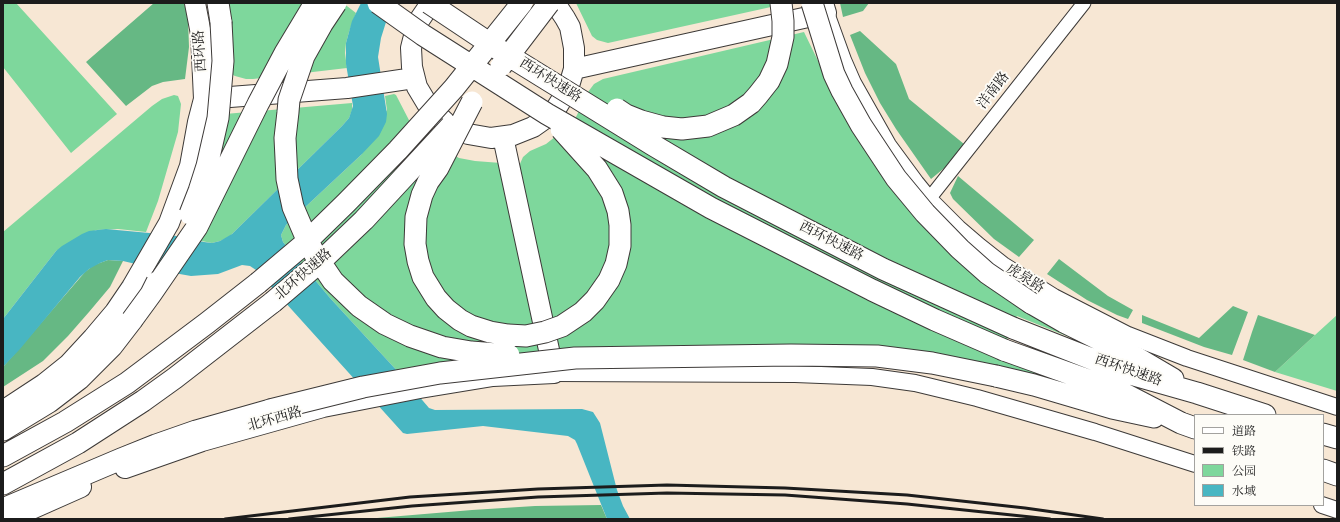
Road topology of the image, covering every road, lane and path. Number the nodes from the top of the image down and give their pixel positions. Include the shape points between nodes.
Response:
1 (195, 3) edge
2 (218, 3) edge
3 (315, 3) edge
4 (336, 3) edge
5 (378, 3) edge
6 (430, 3) edge
7 (451, 3) edge
8 (522, 3) edge
9 (550, 3) edge
10 (555, 3) edge
11 (558, 3) edge
12 (781, 3) edge
13 (800, 3) edge
14 (1084, 3) edge
15 (820, 6) edge
16 (535, 23) junction
17 (574, 69) junction
18 (834, 74) junction
19 (414, 78) junction
20 (204, 99) junction
21 (472, 102) junction
22 (547, 114) junction
23 (503, 137) junction
24 (929, 199) junction
25 (151, 294) junction
26 (575, 358) junction
27 (554, 373) junction
28 (1197, 393) junction
29 (1337, 407) edge
30 (3, 411) edge
31 (1262, 414) edge
32 (1188, 425) edge
33 (3, 430) edge
34 (1324, 434) edge
35 (1337, 438) edge
36 (3, 456) edge
37 (1194, 464) edge
38 (1324, 470) edge
39 (1337, 475) edge
40 (3, 484) edge
41 (1324, 506) edge
42 (3, 509) edge
43 (1337, 510) edge
44 (9, 519) edge

1 - 20 main road, 西环路 via 201,34
2 - 25 highway, bridge via 223,61 214,142 199,192
3 - 25 highway, bridge via 265,90 197,228
4 - 26 highway, bridge via 304,56 290,100 285,138 287,179 293,207 323,268 343,292 373,316 396,330 428,343 456,350 503,355
5 - 22 highway, 西环快速路, bridge via 429,39
6 - 19 main road via 418,22 413,40 411,58
6 - 28 highway, 西环快速路, bridge via 519,62 724,187 884,269 1013,328 1130,374
7 - 12 highway, bridge via 626,115 663,127 682,129 703,127 725,120 742,110 758,95 772,75 780,53 783,29
8 - 36 highway, 北环快速路, bridge via 454,88 398,150 346,203 258,283 127,383 65,422
9 - 16 highway, 北环快速路, bridge
10 - 17 main road via 573,37
11 - 16 highway
13 - 18 highway, bridge
14 - 24 street, 洋南路
15 - 17 main road
15 - 18 highway, bridge
15 - 24 street, 虎泉路 via 843,60 888,145
16 - 21 highway, 北环快速路, bridge
17 - 23 main road via 568,89 550,115 523,132
18 - 28 highway, bridge via 853,111 896,178 920,208 972,260 1031,303 1139,359
19 - 20 main road via 347,88
19 - 23 main road via 422,98 446,123 479,137
20 - 30 main road via 190,166 169,223 142,272 115,312 69,364
21 - 22 highway, bridge via 422,195 416,217 415,244 423,277 441,304 471,326 499,334 535,334 553,330 570,321 587,308 603,289 618,258 620,225 612,193 597,169
21 - 40 highway, 北环快速路, bridge via 364,220 273,302 143,401 78,442
22 - 32 highway, 西环快速路, bridge via 712,208 935,320 1004,350 1121,392
23 - 27 main road
24 - 29 street, 虎泉路 via 958,228 1003,265 1078,310 1128,335 1187,358
25 - 33 highway, bridge via 112,346 75,383
26 - 32 highway, bridge via 791,354 877,356 996,376 1112,408
26 - 42 highway, bridge via 440,373 363,387 270,410 156,445
27 - 37 street via 795,374 915,383 1095,432
27 - 44 main road, 北环西路 via 493,376 323,407 195,443 126,467
28 - 31 highway, 西环快速路
34 - 35 highway
38 - 39 highway
41 - 43 street

